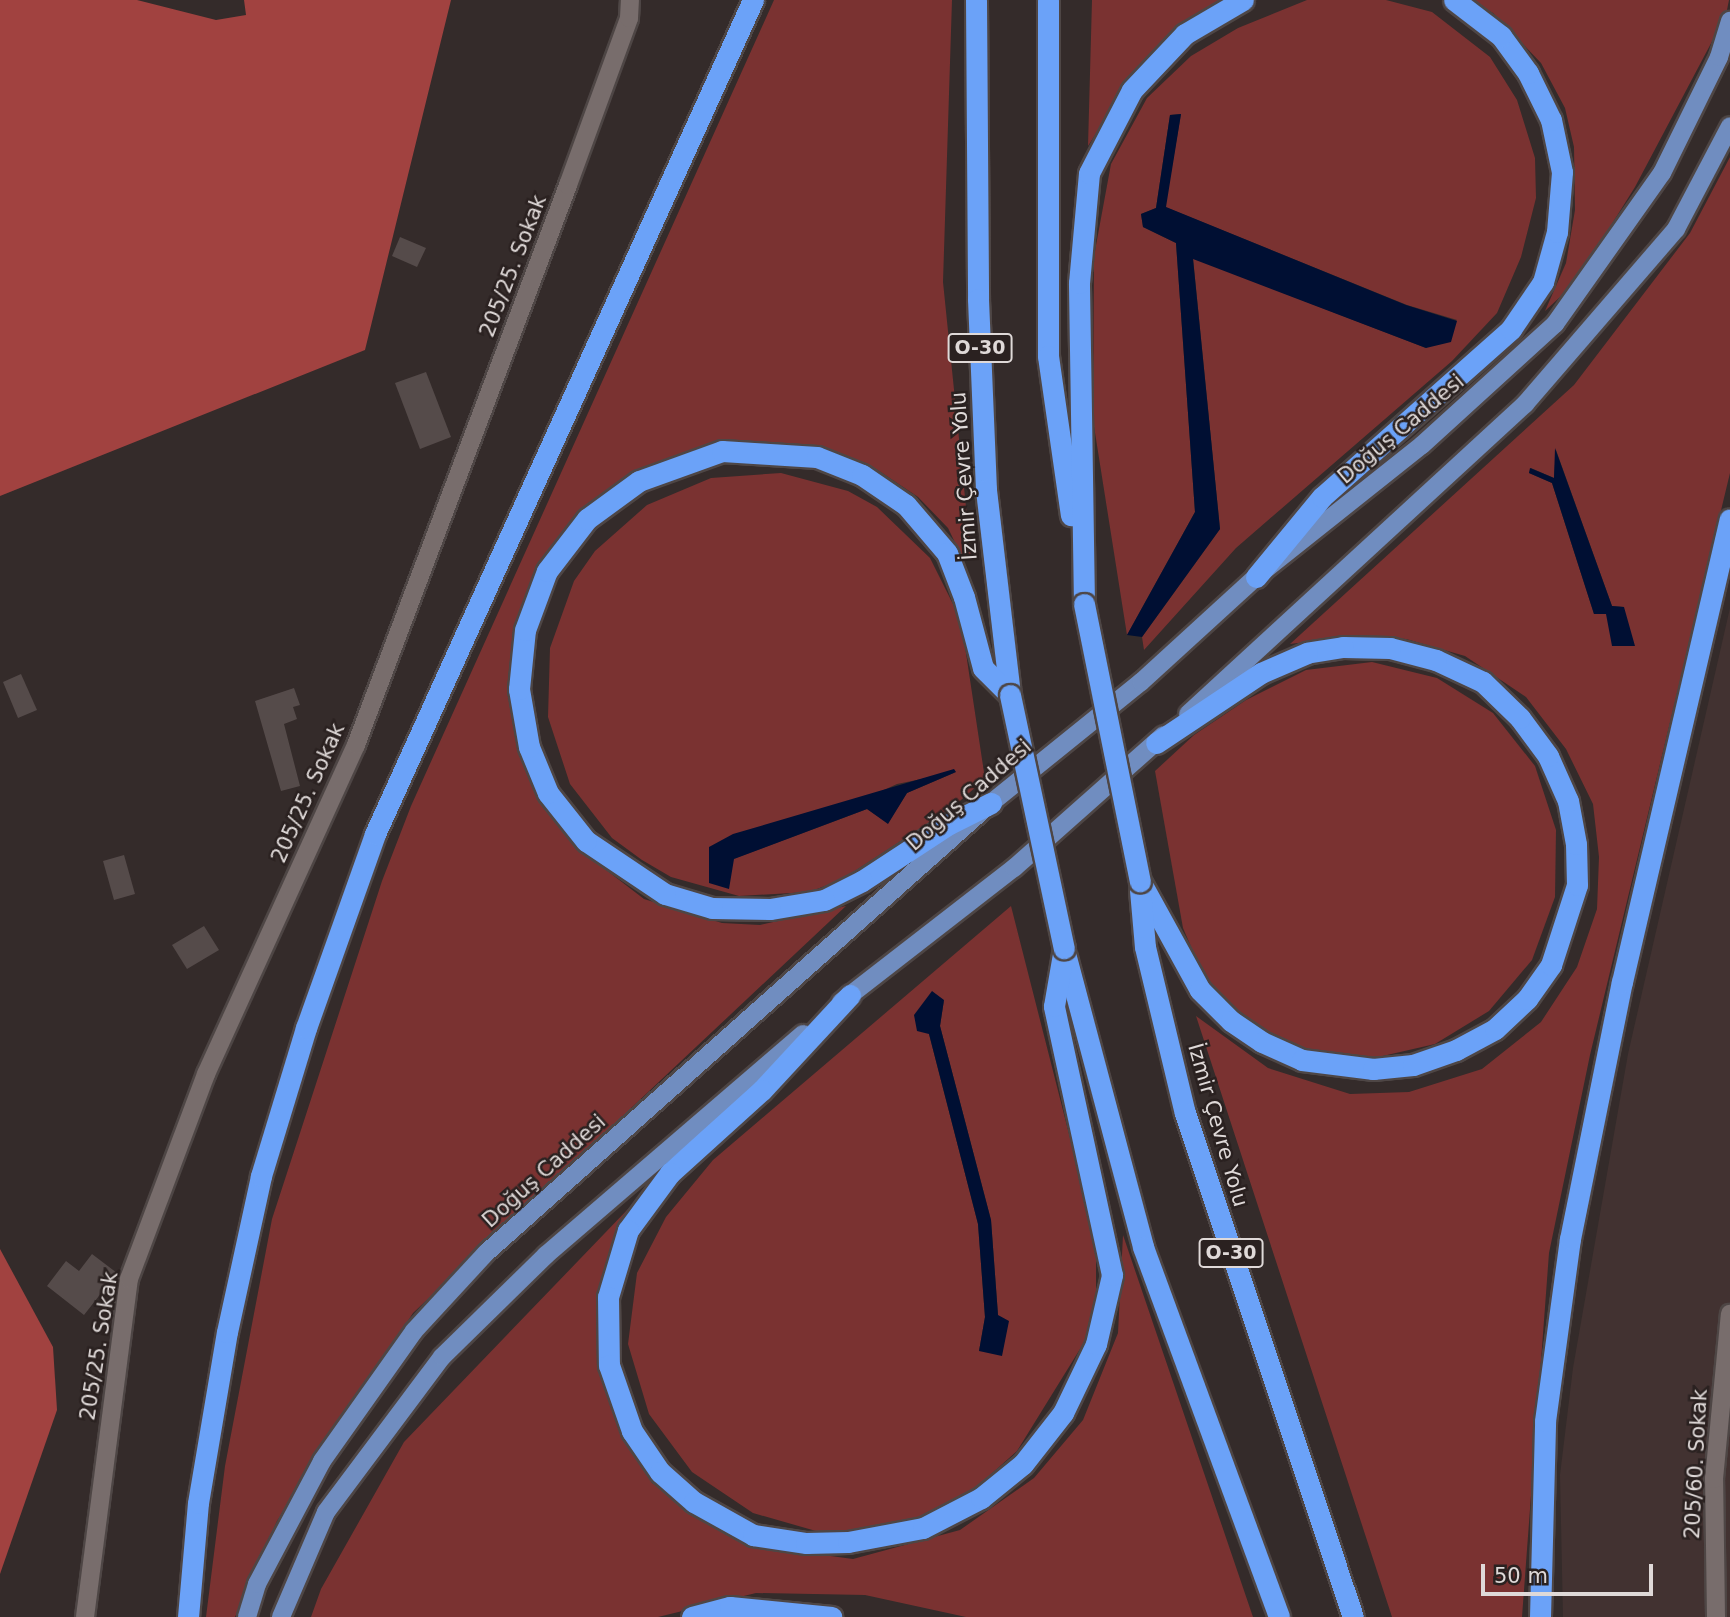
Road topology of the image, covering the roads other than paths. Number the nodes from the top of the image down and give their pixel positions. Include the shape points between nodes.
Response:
1 (631, 0) edge
2 (752, 0) edge
3 (976, 0) edge
4 (1048, 0) edge
5 (1243, 0) edge
6 (1454, 0) edge
7 (1730, 22) edge
8 (1730, 126) edge
9 (1730, 519) edge
10 (1256, 577) junction
11 (1084, 604) junction
12 (1010, 695) junction
13 (1156, 743) junction
14 (991, 803) junction
15 (1140, 881) junction
16 (1064, 948) junction
17 (850, 995) junction
18 (1730, 1314) edge
19 (85, 1617) edge
20 (188, 1617) edge
21 (247, 1617) edge
22 (281, 1617) edge
23 (692, 1617) edge
24 (832, 1617) edge
25 (1279, 1617) edge
26 (1353, 1617) edge
27 (1541, 1617) edge
28 (1716, 1617) edge

1 - 19 street, 205/25. Sokak via 629,18 568,185 361,732 206,1074 129,1279
2 - 20 highway via 375,834 306,1028 261,1176 227,1332 198,1503
3 - 12 highway, İzmir Çevre Yolu / O-30 via 978,299 986,490
4 - 11 highway, O-30 via 1048,356
5 - 11 highway via 1185,34 1132,90 1089,173 1079,283
6 - 10 highway via 1501,36 1528,73 1551,120 1562,172 1557,232 1543,282 1511,330 1322,497
7 - 10 main road, Doğuş Caddesi via 1719,57 1661,173 1555,324 1422,445
8 - 13 main road via 1676,229 1525,404
9 - 27 highway via 1622,982 1570,1239 1545,1420
10 - 14 main road, Doğuş Caddesi via 1140,682
11 - 15 highway, O-30, bridge
12 - 14 highway via 983,668 947,553 906,505 862,475 817,457 722,452 639,481 579,530 547,571 525,630 519,689 529,747 548,793 586,841 665,894 712,908 770,909 824,900
12 - 16 highway, O-30, bridge
13 - 15 highway via 1261,673 1307,653 1343,647 1390,648 1436,660 1483,682 1520,718 1548,756 1568,801 1577,885 1552,965 1527,999 1495,1028 1456,1050 1413,1065 1373,1069 1302,1060 1231,1021 1200,990
13 - 17 main road via 1014,868
14 - 21 main road, Doğuş Caddesi via 486,1253 414,1331 322,1461 257,1584
15 - 26 highway, İzmir Çevre Yolu / O-30 via 1144,947 1185,1113
16 - 17 highway via 1054,1006 1112,1275 1096,1344 1063,1413 1023,1464 981,1498 923,1528 848,1542 806,1543 752,1535 695,1502 660,1472 632,1431 608,1365 608,1297 628,1230 670,1173 762,1090
16 - 25 highway, O-30 via 1143,1247
17 - 22 main road via 545,1255 442,1357 326,1512
18 - 28 street, 205/60. Sokak via 1714,1479
23 - 24 highway via 730,1607

